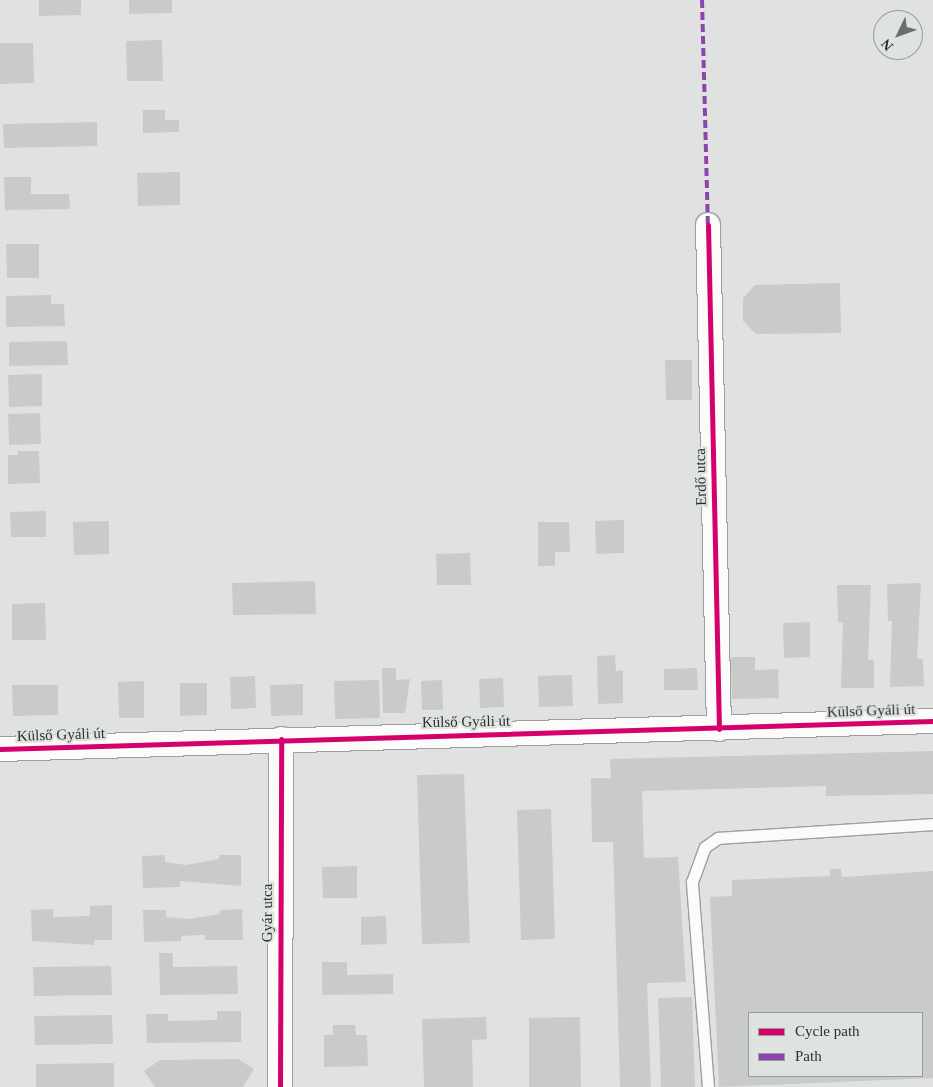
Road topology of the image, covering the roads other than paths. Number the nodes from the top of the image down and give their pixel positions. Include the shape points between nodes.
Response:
1 (708, 225) dead end
2 (933, 721) edge
3 (719, 729) junction
4 (281, 739) junction
5 (0, 749) edge
6 (933, 824) edge
7 (280, 1087) edge
8 (708, 1087) edge

1 - 3 street, Erdő utca
2 - 3 street, Külső Gyáli út
3 - 4 street, Külső Gyáli út
4 - 5 street, Külső Gyáli út
4 - 7 street, Gyár utca
6 - 8 lane via 718,838 705,847 692,882

